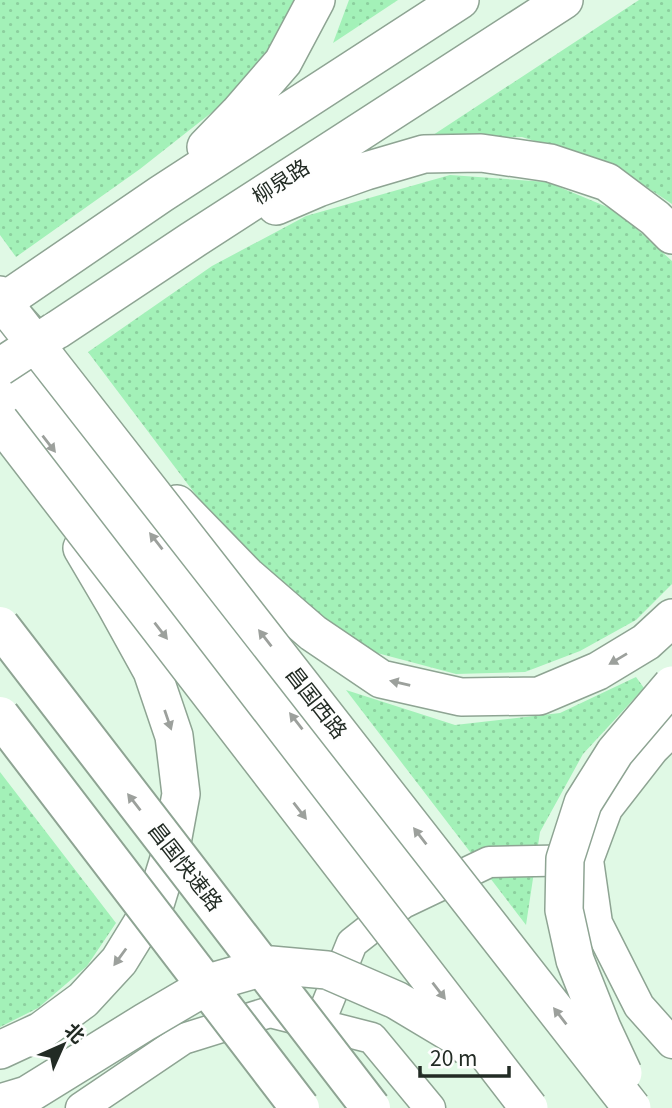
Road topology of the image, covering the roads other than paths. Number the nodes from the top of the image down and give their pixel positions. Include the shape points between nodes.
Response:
1 (316, 0) edge
2 (460, 0) edge
3 (564, 0) edge
4 (161, 194) junction
5 (672, 235) edge
6 (191, 241) junction
7 (7, 307) edge
8 (0, 367) edge
9 (0, 382) edge
10 (0, 421) edge
11 (0, 429) edge
12 (672, 618) edge
13 (0, 626) edge
14 (672, 685) edge
15 (0, 716) edge
16 (672, 731) edge
17 (588, 860) junction
18 (415, 897) junction
19 (319, 1024) junction
20 (672, 1043) edge
21 (0, 1050) edge
22 (0, 1103) edge
23 (81, 1108) edge
24 (300, 1108) edge
25 (370, 1108) edge
26 (430, 1108) edge
27 (529, 1108) edge
28 (632, 1108) edge
29 (640, 1108) edge

1 - 4 main road via 283,62
2 - 4 main road
3 - 6 main road, 柳泉路
4 - 7 main road
5 - 6 main road via 607,182 550,163 481,153 424,154 390,164 318,188
6 - 8 main road, 柳泉路, bridge
12 -> 7 main road, bridge via 646,642 610,664 539,696 461,697 381,678 313,633 246,575 178,506
18 -> 7 lane
28 -> 7 main road, 昌国西路, bridge
9 -> 18 lane
10 -> 27 main road, bridge
11 -> 21 main road, bridge via 72,533 152,671 174,736 181,794 156,901 119,961 83,1000 41,1031
25 -> 13 highway, 昌国快速路, bridge
14 - 29 main road, bridge via 615,752 583,803 565,859 564,910 575,960
15 - 24 highway, bridge
16 - 17 lane via 607,809
17 - 18 lane via 489,862
17 - 20 lane via 597,923 639,1006
18 - 19 lane via 352,943
19 - 23 lane via 270,1012 183,1039
19 - 26 lane via 372,1038
22 - 27 main road, bridge via 27,1095 215,981 271,965 327,970 396,1000 458,1038

